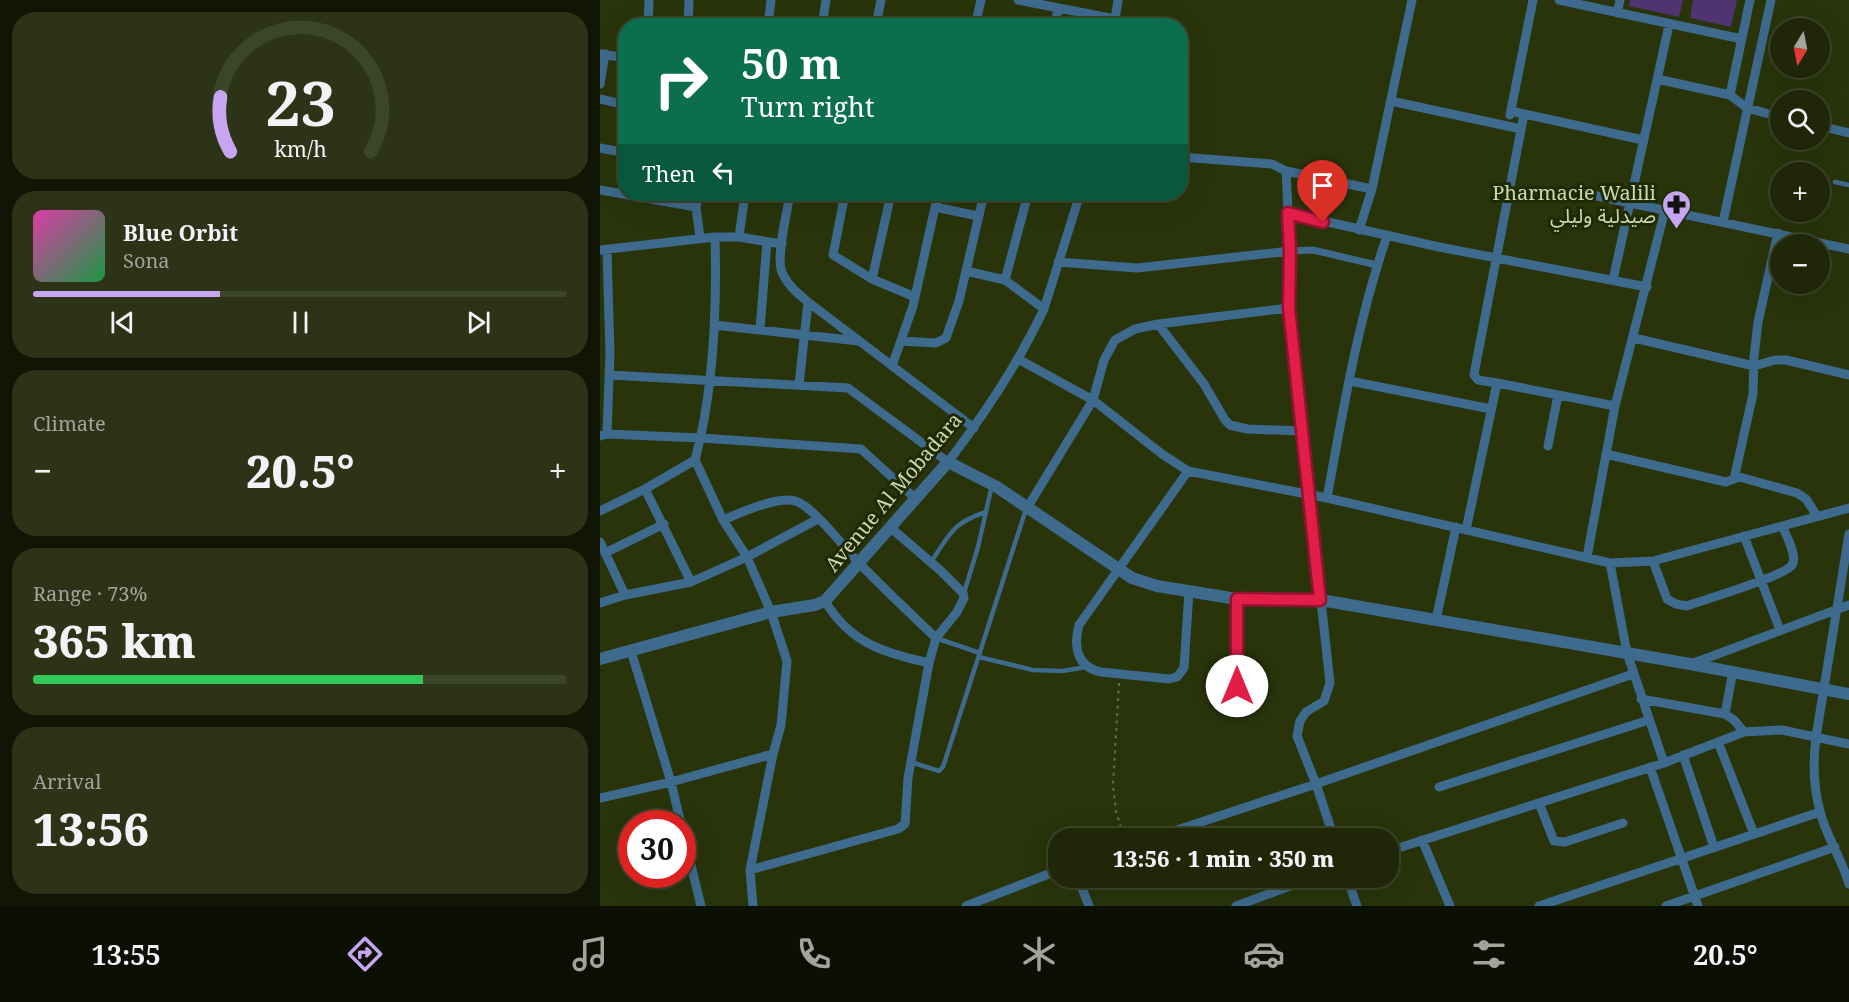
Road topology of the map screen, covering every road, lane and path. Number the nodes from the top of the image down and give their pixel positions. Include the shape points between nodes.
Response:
1 (649, 0) edge
2 (689, 0) edge
3 (771, 0) edge
4 (826, 0) edge
5 (881, 0) edge
6 (981, 0) edge
7 (1018, 0) edge
8 (1118, 0) edge
9 (1412, 0) edge
10 (1533, 0) edge
11 (1559, 0) edge
12 (1620, 0) edge
13 (1750, 0) edge
14 (1770, 0) edge
15 (1058, 8) junction
16 (1617, 12) junction
17 (648, 18) edge
18 (688, 18) edge
19 (769, 18) edge
20 (823, 18) edge
21 (878, 18) edge
22 (977, 18) edge
23 (1056, 18) edge
24 (1098, 18) edge
25 (1115, 18) edge
26 (1669, 25) junction
27 (1742, 39) junction
28 (603, 54) edge
29 (618, 57) edge
30 (1657, 79) junction
31 (600, 84) edge
32 (1730, 95) junction
33 (600, 99) edge
34 (1391, 101) junction
35 (618, 103) edge
36 (1747, 108) junction
37 (1511, 111) junction
38 (1524, 114) junction
39 (1770, 114) edge
40 (1508, 126) junction
41 (1830, 128) edge
42 (1521, 129) junction
43 (1849, 133) edge
44 (1643, 140) junction
45 (600, 148) edge
46 (618, 151) edge
47 (1188, 158) edge
48 (1286, 171) junction
49 (1835, 182) dead end
50 (1849, 185) edge
51 (1372, 189) junction
52 (600, 190) edge
53 (618, 193) edge
54 (1587, 194) dead end
55 (662, 201) edge
56 (697, 201) edge
57 (744, 201) edge
58 (789, 201) edge
59 (844, 201) edge
60 (889, 201) edge
61 (936, 201) edge
62 (982, 201) edge
63 (1026, 201) edge
64 (1078, 201) edge
65 (1629, 203) junction
66 (696, 207) junction
67 (935, 207) junction
68 (1665, 210) junction
69 (1288, 213) junction
70 (978, 216) junction
71 (1723, 222) junction
72 (1359, 230) junction
73 (1778, 233) junction
74 (1388, 236) junction
75 (715, 237) junction
76 (740, 237) junction
77 (700, 238) junction
78 (767, 242) junction
79 (782, 244) junction
80 (1849, 249) edge
81 (603, 250) edge
82 (1290, 251) junction
83 (1497, 257) junction
84 (1058, 262) junction
85 (1377, 265) junction
86 (966, 271) junction
87 (872, 279) junction
88 (1005, 280) junction
89 (1613, 280) junction
90 (1647, 287) junction
91 (915, 297) junction
92 (808, 302) junction
93 (1289, 308) junction
94 (604, 309) edge
95 (1044, 309) junction
96 (1158, 324) junction
97 (714, 325) junction
98 (760, 329) junction
99 (804, 335) junction
100 (1634, 338) junction
101 (860, 341) junction
102 (901, 341) junction
103 (605, 353) edge
104 (1018, 359) junction
105 (892, 366) junction
106 (1754, 366) junction
107 (609, 375) junction
108 (1849, 375) edge
109 (708, 381) junction
110 (1350, 381) junction
111 (1497, 383) junction
112 (799, 385) junction
113 (1558, 395) junction
114 (1093, 400) junction
115 (1615, 406) junction
116 (1491, 409) junction
117 (974, 428) junction
118 (1301, 431) junction
119 (604, 435) edge
120 (701, 438) junction
121 (1548, 446) dead end
122 (1606, 454) junction
123 (695, 460) junction
124 (948, 462) junction
125 (1188, 471) junction
126 (1736, 476) junction
127 (992, 485) junction
128 (645, 489) junction
129 (1308, 494) junction
130 (1328, 498) junction
131 (916, 499) junction
132 (1027, 508) junction
133 (1849, 508) edge
134 (600, 511) edge
135 (986, 512) junction
136 (1817, 516) junction
137 (818, 519) junction
138 (723, 520) junction
139 (664, 524) junction
140 (1782, 526) junction
141 (891, 528) junction
142 (1461, 528) junction
143 (1744, 536) junction
144 (1848, 541) edge
145 (600, 542) edge
146 (605, 553) junction
147 (747, 557) junction
148 (1587, 557) junction
149 (1653, 561) junction
150 (931, 562) junction
151 (1610, 563) junction
152 (859, 564) junction
153 (1119, 569) junction
154 (1761, 580) junction
155 (691, 582) junction
156 (1189, 591) junction
157 (963, 593) junction
158 (625, 595) junction
159 (1237, 599) junction
160 (1320, 600) junction
161 (825, 601) junction
162 (600, 603) edge
163 (1849, 605) edge
164 (1837, 609) junction
165 (771, 612) junction
166 (1436, 620) junction
167 (1780, 630) junction
168 (936, 638) junction
169 (631, 651) junction
170 (1626, 654) junction
171 (980, 655) junction
172 (600, 659) edge
173 (929, 663) junction
174 (1690, 664) junction
175 (1086, 667) junction
176 (1733, 672) junction
177 (1120, 674) junction
178 (1633, 674) junction
179 (1237, 686) dead end
180 (1825, 688) junction
181 (1849, 694) edge
182 (1641, 699) junction
183 (1725, 714) junction
184 (1649, 720) junction
185 (1744, 732) junction
186 (1816, 737) junction
187 (1718, 742) junction
188 (1849, 744) edge
189 (773, 754) junction
190 (1683, 755) junction
191 (911, 762) junction
192 (1664, 763) junction
193 (1650, 767) junction
194 (671, 782) junction
195 (1316, 784) junction
196 (1439, 787) dead end
197 (600, 798) edge
198 (1539, 803) junction
199 (678, 810) edge
200 (1820, 812) junction
201 (1623, 823) dead end
202 (1121, 828) edge
203 (1183, 828) edge
204 (1331, 828) edge
205 (1754, 834) junction
206 (1422, 840) junction
207 (1835, 847) junction
208 (1399, 848) edge
209 (1714, 848) junction
210 (1680, 859) junction
211 (1846, 866) edge
212 (750, 870) junction
213 (1048, 874) edge
214 (1849, 884) edge
215 (696, 885) edge
216 (1082, 888) edge
217 (1285, 888) edge
218 (1351, 888) edge
219 (1696, 896) junction
220 (750, 905) edge
221 (701, 906) edge
222 (966, 906) edge
223 (1089, 906) edge
224 (1236, 906) edge
225 (1357, 906) edge
226 (1450, 906) edge
227 (1539, 906) edge
228 (1666, 906) edge
229 (1698, 906) edge

1 - 17 street
2 - 18 street
3 - 19 street
4 - 20 street
5 - 21 street
6 - 22 street
7 - 15 street
8 - 25 street
9 - 34 street
10 - 37 street
11 - 16 street
12 - 16 street
13 - 27 street
14 - 36 street
15 - 23 street
15 - 24 street
16 - 26 street
26 - 27 street
26 - 30 street
27 - 32 street
28 - 29 street
28 - 31 street
30 - 32 street
30 - 44 street
32 - 36 street
33 - 35 street
34 - 40 street
34 - 51 street
36 - 39 street
36 - 71 street
37 - 38 street
37 - 40 street
38 - 42 street
38 - 44 street
40 - 42 street
41 - 43 street
42 - 83 street
44 - 65 street
45 - 46 street
47 - 48 street via 1272,164
48 - 51 street
48 - 69 street
49 - 50 lane
51 - 72 street
52 - 53 street
54 - 65 street
55 - 66 street
56 - 66 street
57 - 76 street
58 - 79 street
59 - 87 street via 833,255
60 - 87 street
61 - 67 street
62 - 70 street
63 - 88 street
64 - 84 street, Avenue Al Mobadara
65 - 68 street
65 - 89 street
66 - 77 street
67 - 70 street
67 - 91 street
68 - 71 street
68 - 90 street
69 - 72 street
69 - 82 street
70 - 86 street
71 - 73 street
72 - 74 street
73 - 80 street
73 - 106 street via 1758,322
74 - 83 street
74 - 85 street
75 - 76 street
75 - 77 street
75 - 97 street
76 - 78 street
77 - 81 street
78 - 79 street
78 - 98 street
79 - 92 street via 780,267
81 - 94 street
82 - 84 street via 1137,268
82 - 85 street via 1313,250
82 - 93 street
83 - 89 street
83 - 111 street via 1474,375 1480,381
84 - 95 street, Avenue Al Mobadara
85 - 110 street
86 - 88 street
86 - 102 street via 946,338 936,343
87 - 91 street
88 - 95 street
89 - 90 street
90 - 100 street
91 - 102 street
92 - 99 street
92 - 101 street
93 - 96 street
93 - 118 street
94 - 103 street
95 - 104 street, Avenue Al Mobadara
96 - 114 street via 1135,329 1115,340 1104,360
96 - 118 street via 1230,425
97 - 98 street
97 - 109 street
98 - 99 street
99 - 101 street
99 - 112 street
100 - 106 street
100 - 115 street
101 - 105 street
102 - 105 street
103 - 107 street
104 - 114 street
104 - 117 street, Avenue Al Mobadara
105 - 117 street
106 - 108 street via 1786,360
106 - 126 street via 1753,394
107 - 109 street
107 - 119 street
109 - 112 street
109 - 120 street
110 - 116 street
110 - 130 street
111 - 113 street
111 - 116 street
112 - 124 street via 848,388
113 - 115 street
113 - 121 street
114 - 125 street
114 - 132 street
115 - 122 street
116 - 142 street
117 - 124 street, Avenue Al Mobadara
118 - 129 street
119 - 120 street
120 - 123 street
120 - 131 street via 861,449
122 - 126 street via 1726,482
122 - 148 street
123 - 128 street
123 - 138 street
124 - 127 street
124 - 131 street, Avenue Al Mobadara
125 - 129 street
125 - 153 street
126 - 136 street via 1797,493
127 - 132 street
127 - 135 lane
128 - 134 street
128 - 139 street
129 - 130 street
129 - 160 street
130 - 142 street
131 - 141 street, Avenue Al Mobadara
132 - 153 street
132 - 171 lane
133 - 136 street
135 - 150 lane via 966,518 956,526
135 - 157 lane
136 - 140 street
137 - 138 street via 798,502 786,500
137 - 147 street
137 - 152 street
138 - 147 street
139 - 146 street
139 - 155 street
140 - 143 street
140 - 154 street via 1794,557 1793,565
141 - 150 street
141 - 152 street, Avenue Al Mobadara
142 - 148 street
142 - 166 street
143 - 149 street
143 - 154 street
144 - 164 street
145 - 146 street
146 - 158 street
147 - 155 street
147 - 165 street
148 - 151 street
149 - 151 street
149 - 154 street via 1667,599 1687,606
150 - 157 street
151 - 170 street
152 - 161 street, Avenue Al Mobadara
152 - 168 street
153 - 156 street via 1143,582
153 - 175 street via 1079,626 1077,651
154 - 167 street
155 - 158 street
156 - 159 street
156 - 177 street via 1181,674 1169,679
157 - 168 street via 957,612
158 - 162 street
159 - 160 street
159 - 179 street
160 - 166 street
160 - 195 street via 1329,689 1324,700 1306,712 1297,736
161 - 165 street, Avenue Al Mobadara
161 - 173 street via 836,619 864,642
163 - 164 street
164 - 167 street
164 - 180 street
165 - 169 street, Avenue Al Mobadara
165 - 189 street via 787,661 781,725
166 - 170 street
167 - 174 street
168 - 171 lane
168 - 173 street
169 - 172 street, Avenue Al Mobadara
169 - 194 street
170 - 174 street
170 - 178 street
171 - 175 lane via 1033,670 1062,672
171 - 191 lane via 944,767 939,771
173 - 191 street
174 - 176 street
175 - 177 street
176 - 180 street
176 - 183 street
177 - 202 path via 1113,785
178 - 182 street
178 - 195 street
180 - 181 street
180 - 186 street
182 - 183 street
182 - 184 street
183 - 185 street
184 - 192 street
184 - 196 street
185 - 186 street via 1782,730
185 - 187 street
186 - 188 street
186 - 200 street via 1813,765
187 - 190 street
187 - 205 street
189 - 194 street
189 - 212 street
190 - 192 street
190 - 209 street
191 - 212 street via 907,820 903,827
192 - 193 street
193 - 198 street
193 - 210 street
194 - 197 street
194 - 199 street
195 - 203 street
195 - 204 street
198 - 201 street via 1554,842
198 - 206 street
200 - 205 street
200 - 207 street
205 - 209 street
206 - 208 street
206 - 226 street
207 - 211 street
207 - 219 street
209 - 210 street
210 - 219 street
210 - 227 street
211 - 214 street
212 - 220 street
213 - 222 street
215 - 221 street
216 - 223 street
217 - 224 street
218 - 225 street
219 - 228 street
219 - 229 street

